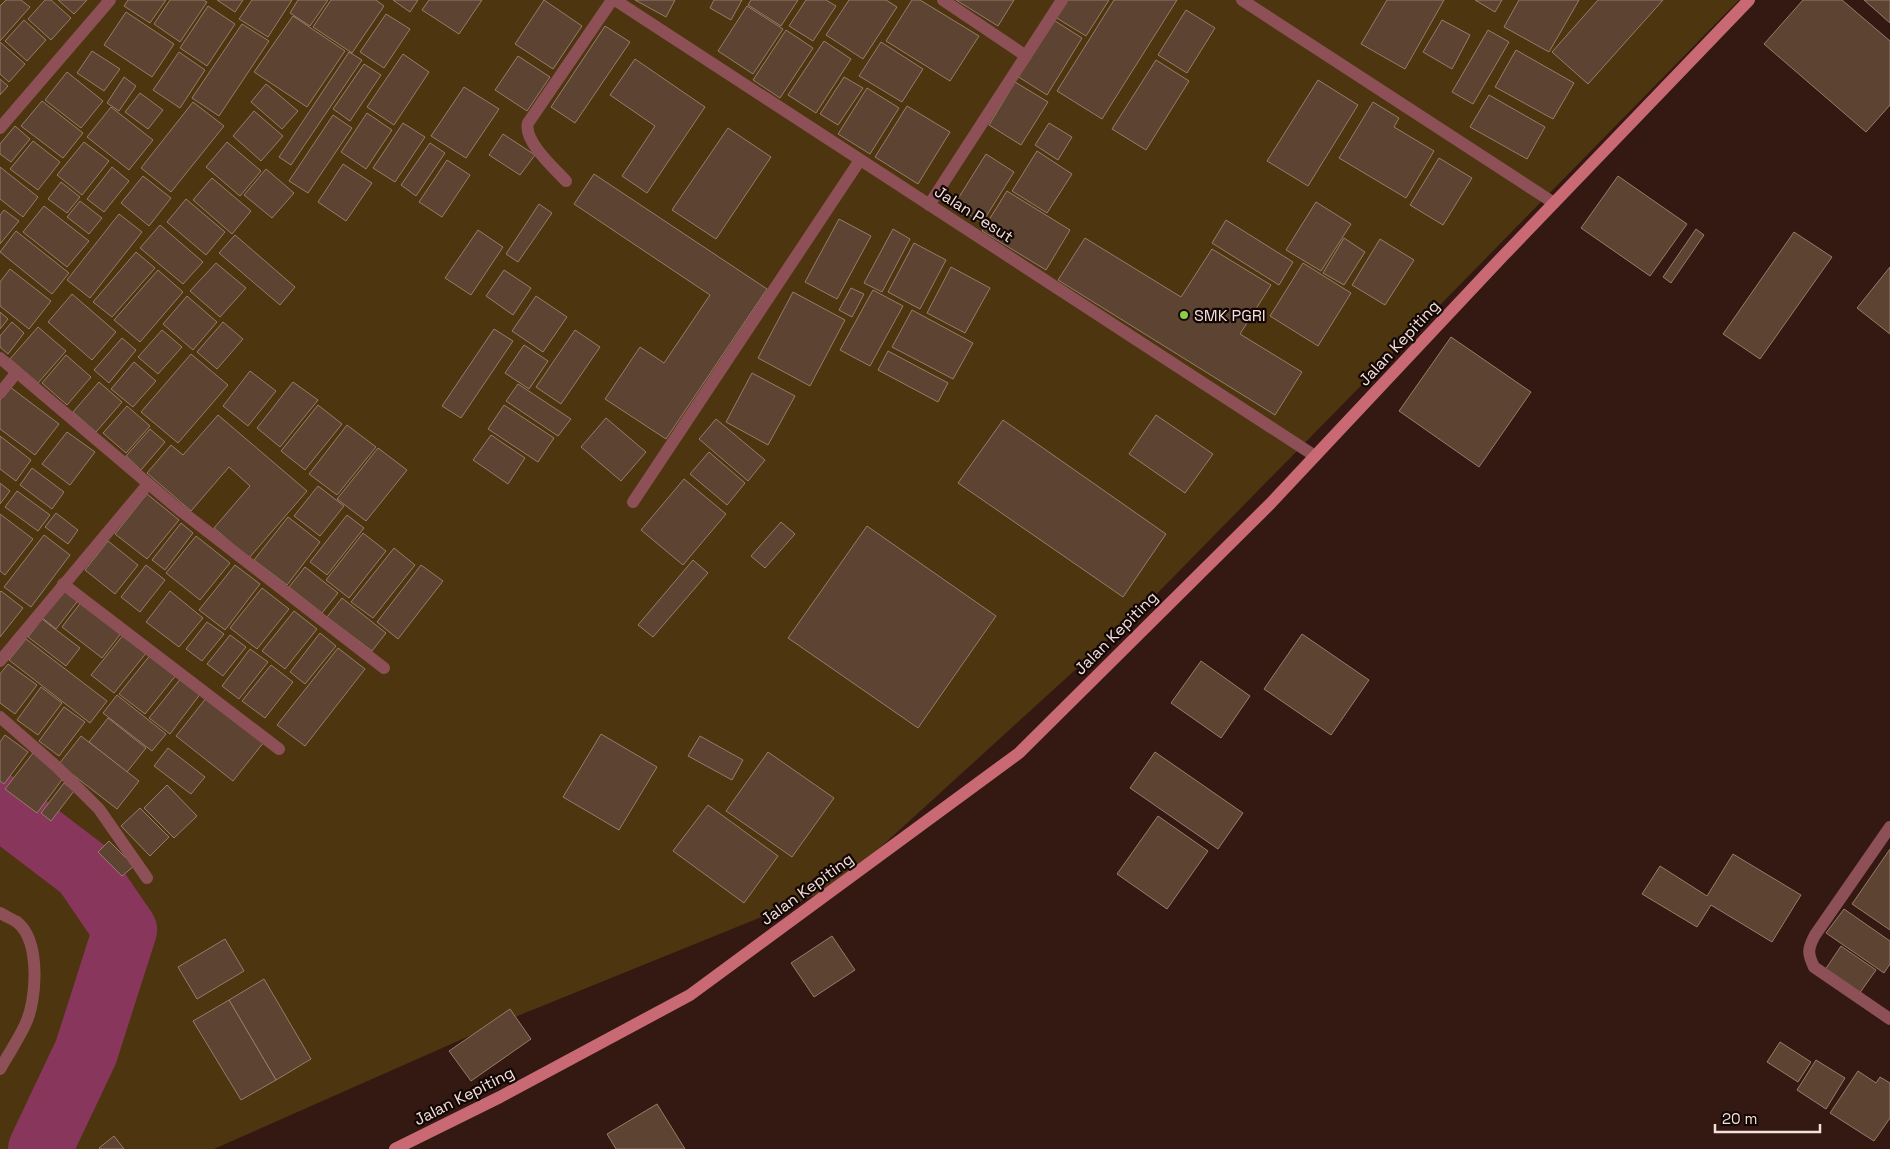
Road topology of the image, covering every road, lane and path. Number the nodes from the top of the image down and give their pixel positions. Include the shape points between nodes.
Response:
1 (110, 0) edge
2 (614, 0) edge
3 (943, 0) edge
4 (1062, 0) edge
5 (1242, 0) edge
6 (1747, 1) edge
7 (1026, 56) junction
8 (0, 128) edge
9 (860, 160) junction
10 (566, 181) dead end
11 (1554, 203) junction
12 (929, 205) junction
13 (0, 358) edge
14 (17, 372) junction
15 (0, 393) edge
16 (1315, 456) junction
17 (148, 484) junction
18 (633, 502) dead end
19 (63, 584) junction
20 (0, 661) edge
21 (384, 668) dead end
22 (0, 717) edge
23 (279, 749) dead end
24 (1890, 827) edge
25 (147, 878) dead end
26 (0, 913) edge
27 (1890, 1019) edge
28 (0, 1069) edge
29 (394, 1149) edge

1 - 8 street
2 - 9 street, Jalan Pesut
2 - 10 street via 526,128 531,141
3 - 7 street
4 - 7 street
5 - 11 street
6 - 11 main road, Jalan Kepiting
7 - 12 street
9 - 12 street, Jalan Pesut
9 - 18 street
11 - 16 main road, Jalan Kepiting
12 - 16 street, Jalan Pesut
13 - 14 street
14 - 15 street
14 - 17 street
16 - 29 main road, Jalan Kepiting via 1019,753 690,995 500,1097
17 - 19 street
17 - 21 street
19 - 20 street
19 - 23 street
22 - 25 street via 58,767 99,809
24 - 27 street via 1815,935 1808,956 1814,967
26 - 28 street via 18,923 30,940 34,992 26,1024

